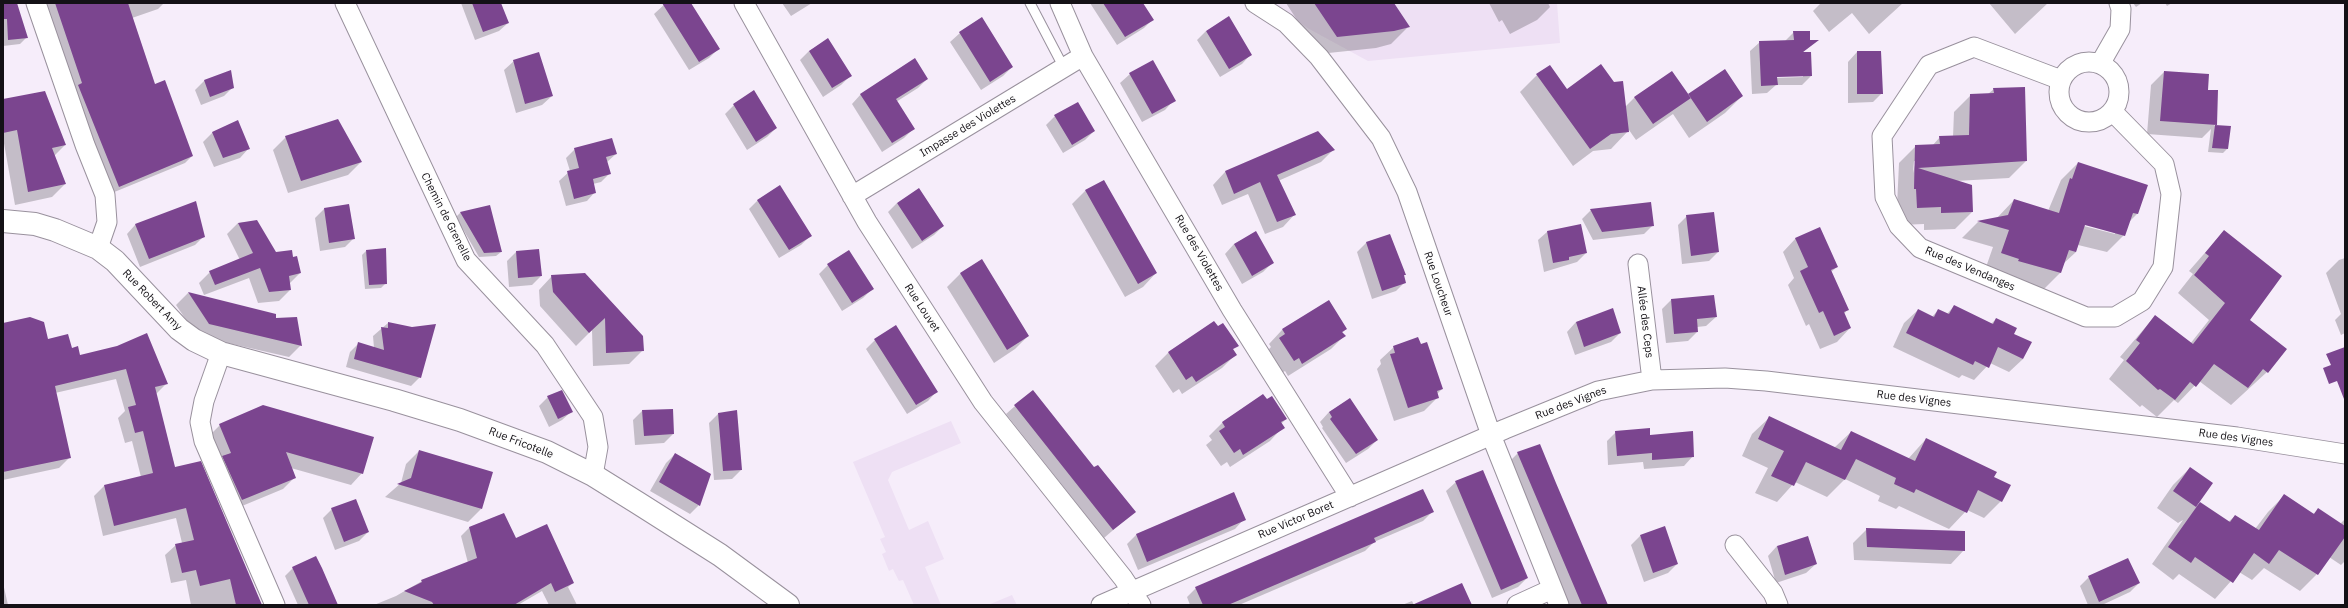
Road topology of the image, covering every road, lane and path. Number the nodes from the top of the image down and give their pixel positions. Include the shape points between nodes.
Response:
1 (36, 3) edge
2 (345, 3) edge
3 (744, 3) edge
4 (1030, 3) edge
5 (1060, 3) edge
6 (1255, 3) edge
7 (2119, 3) edge
8 (1083, 56) junction
9 (2100, 64) junction
10 (1064, 68) junction
11 (2061, 80) junction
12 (2112, 111) junction
13 (852, 196) junction
14 (3, 222) edge
15 (98, 248) junction
16 (1638, 264) dead end
17 (221, 353) junction
18 (1652, 380) junction
19 (1491, 435) junction
20 (2345, 454) edge
21 (593, 475) junction
22 (1350, 496) junction
23 (1735, 545) dead end
24 (1556, 597) edge
25 (1137, 598) edge
26 (275, 605) edge
27 (788, 605) edge
28 (1101, 605) edge
29 (1517, 605) edge
30 (1778, 605) edge

1 - 15 street via 105,195 107,222
2 - 21 street, Chemin de Grenelle via 466,260 546,345 593,417 598,447
3 - 13 street, Rue Louvet
4 - 10 lane
5 - 8 street, Rue des Violettes
6 - 19 street, Rue Loucheur via 1286,23 1319,57 1381,138 1407,192
7 - 9 street via 2120,29
8 - 10 street, Impasse des Violettes
8 - 22 street, Rue des Violettes via 1232,310
9 - 11 street via 2091,61 2073,66
9 - 12 street via 2108,68 2118,84 2119,93
10 - 13 street, Impasse des Violettes
11 - 12 street via 2059,99 2069,115 2077,120 2096,121
11 - 12 street, Rue des Vendanges via 1974,47 1929,65 1882,136 1885,197 1900,226 1920,248 2086,317 2115,317 2142,301 2163,267 2171,194 2164,164
13 - 25 street, Rue Louvet via 983,402
14 - 15 street, Rue Robert Amy via 35,224
15 - 17 street, Rue Robert Amy via 115,261 179,329 194,340
16 - 18 street, Allée des Ceps
17 - 21 street, Rue Fricotelle via 460,420 547,452
17 - 26 street via 204,401 200,422 204,441
18 - 19 street, Rue des Vignes via 1598,391
18 - 20 street, Rue des Vignes via 1725,378 1766,381 2229,436
19 - 22 street, Rue Victor Boret
19 - 24 street, Rue Loucheur
21 - 27 street, Rue Fricotelle via 720,555
22 - 25 street, Rue Victor Boret
23 - 30 street via 1773,593
24 - 29 street
25 - 28 street, Rue Victor Boret

